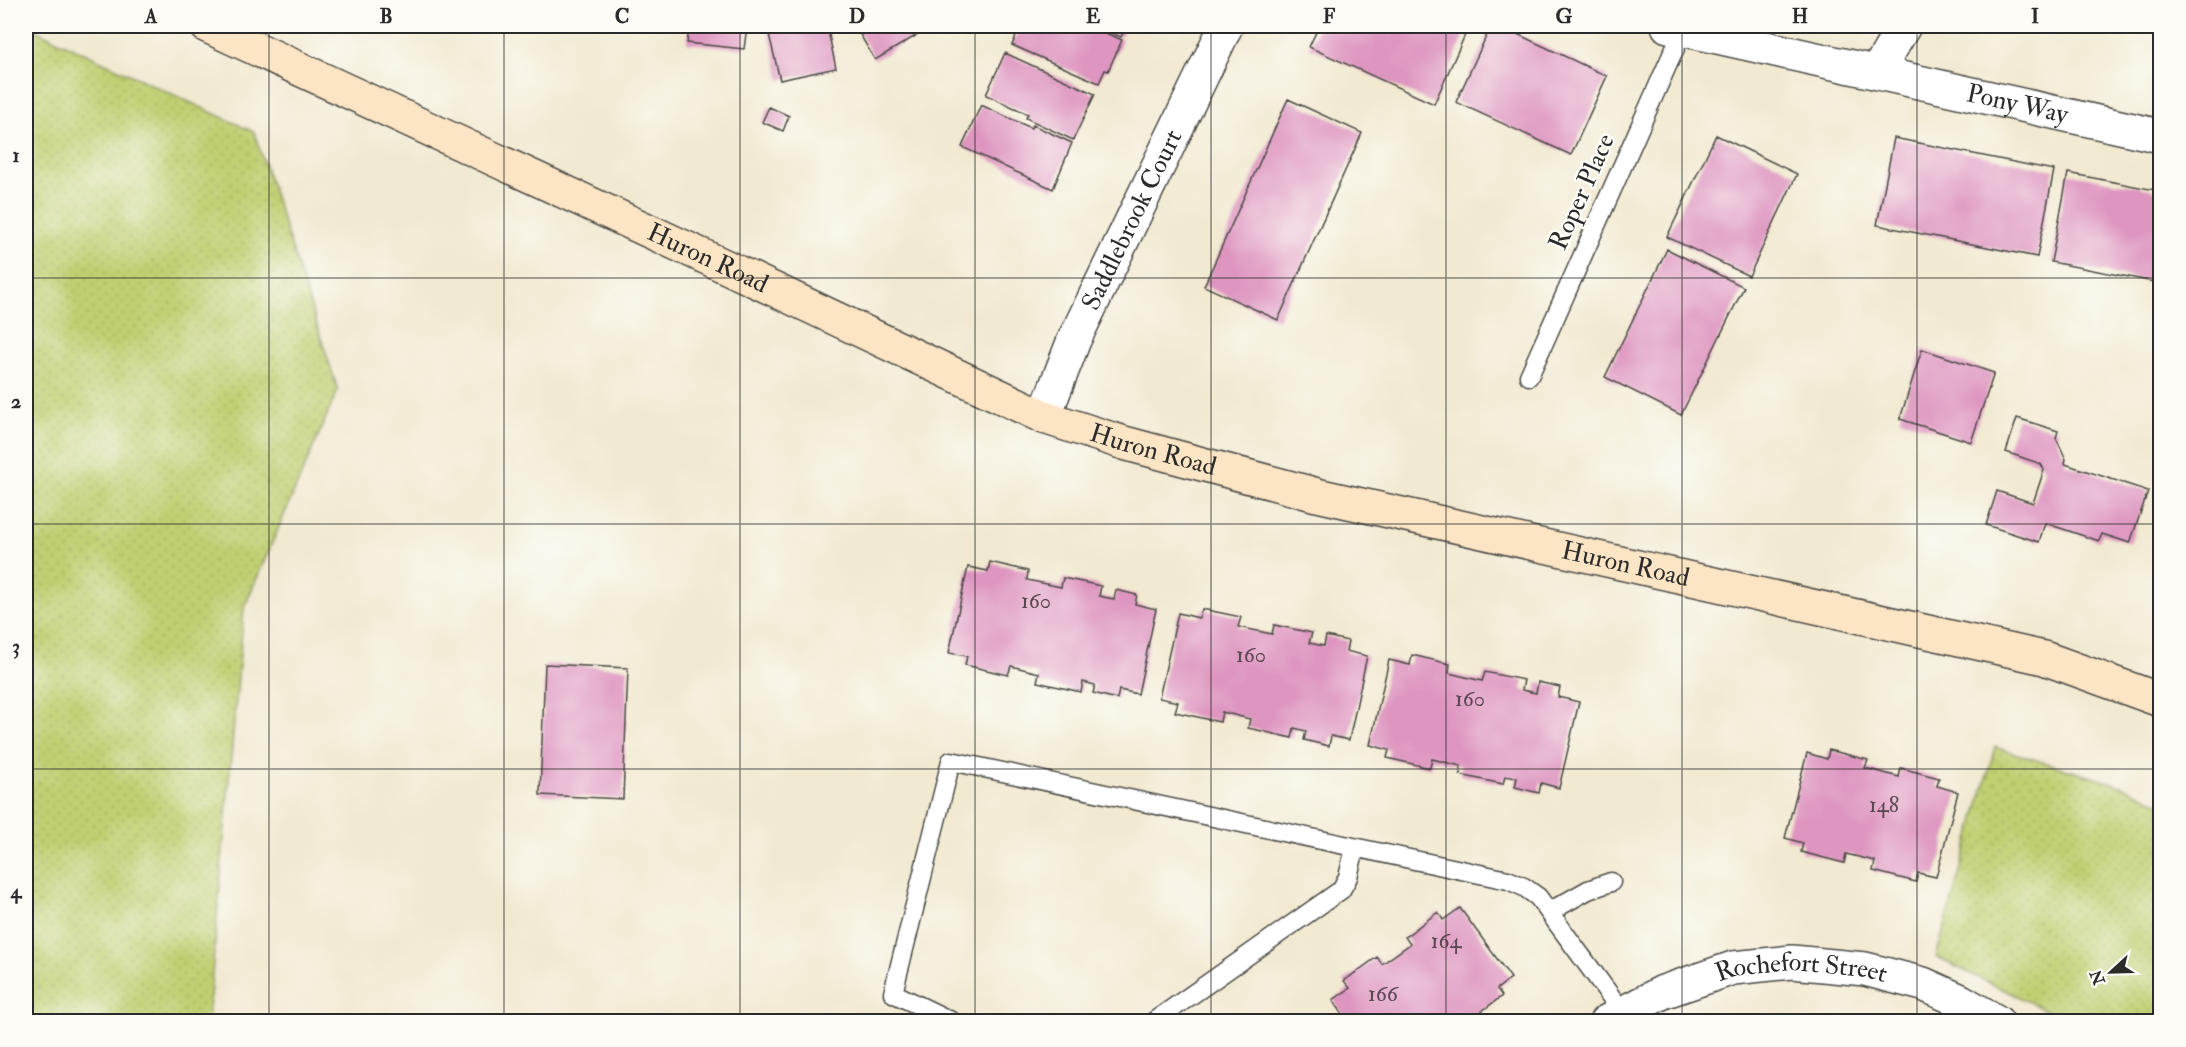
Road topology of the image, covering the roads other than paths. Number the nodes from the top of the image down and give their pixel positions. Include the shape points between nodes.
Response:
1 (207, 26) edge
2 (1226, 26) edge
3 (1904, 26) edge
4 (1675, 28) edge
5 (1877, 72) junction
6 (2160, 136) edge
7 (1529, 376) dead end
8 (1044, 417) junction
9 (2160, 700) edge
10 (1355, 848) junction
11 (1611, 882) dead end
12 (1549, 912) junction
13 (1615, 1017) edge
14 (953, 1022) edge
15 (1153, 1022) edge
16 (1997, 1022) edge

1 - 8 main road, Huron Road
2 - 8 street, Saddlebrook Court via 1074,340
3 - 5 street
4 - 5 street, Pony Way
4 - 7 lane, Roper Place
5 - 6 street, Pony Way
8 - 9 main road, Huron Road via 1124,443 1317,495 2044,658
10 - 12 lane via 1508,880 1538,897
10 - 14 lane via 951,761 893,993
10 - 15 lane via 1341,890
11 - 12 lane
12 - 13 lane
13 - 16 street, Rochefort Street via 1664,992 1732,968 1792,962 1865,969 1923,984

